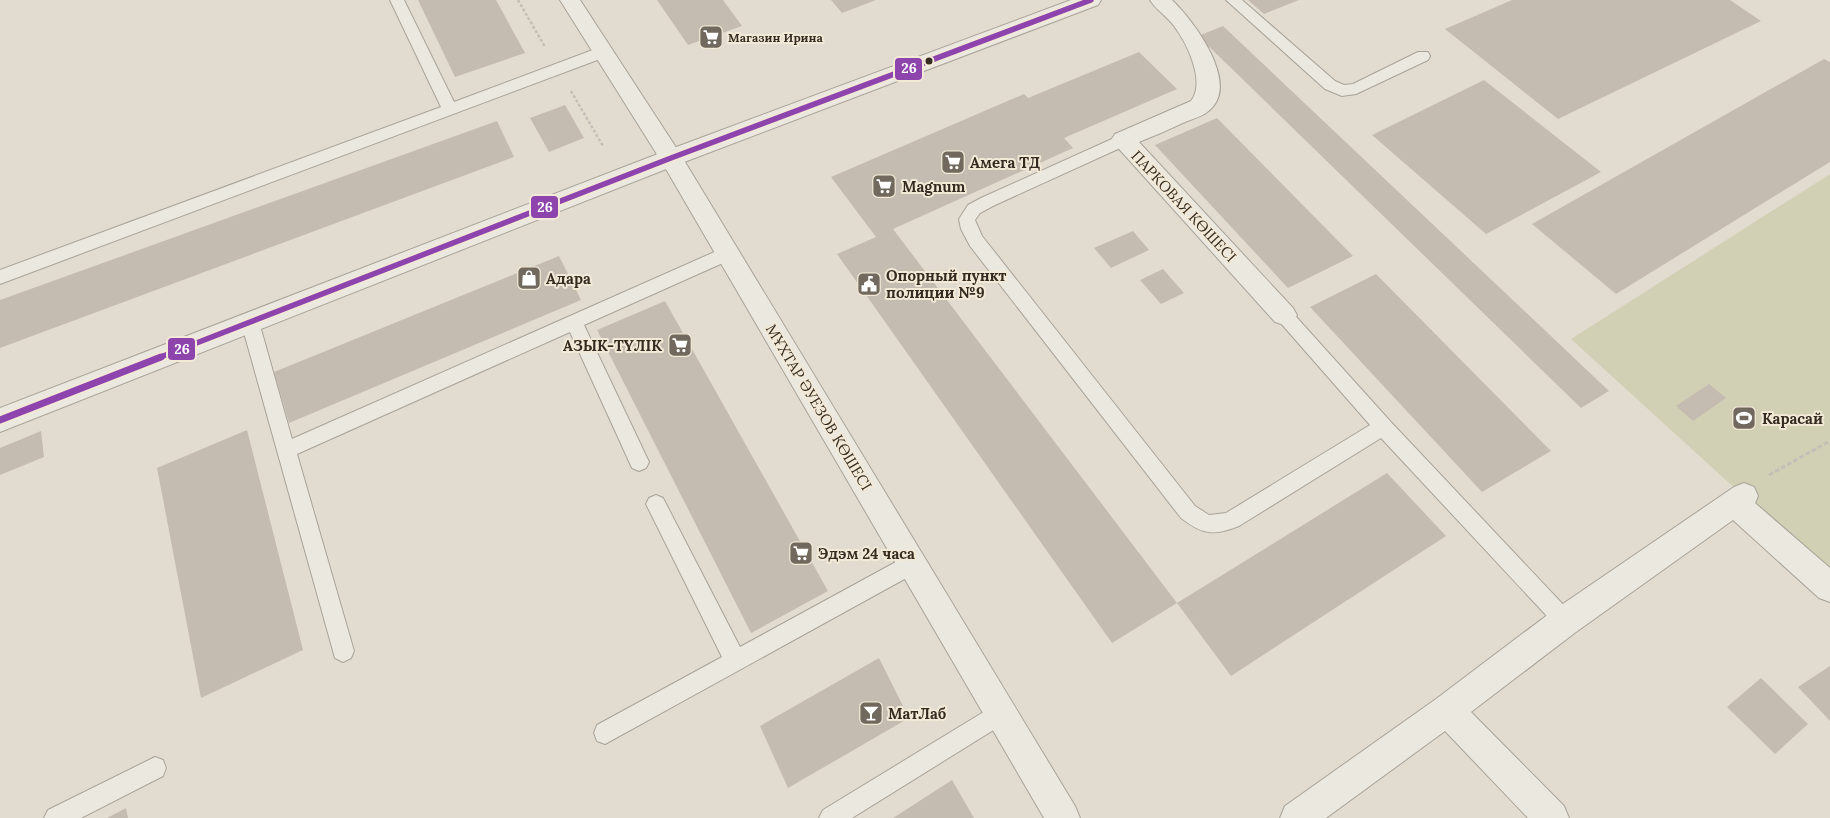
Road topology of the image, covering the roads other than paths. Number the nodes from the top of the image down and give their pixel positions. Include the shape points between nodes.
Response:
1 (397, 0) edge
2 (570, 0) edge
3 (1091, 0) edge
4 (1160, 0) edge
5 (1233, 0) edge
6 (603, 52) junction
7 (1423, 56) dead end
8 (450, 109) junction
9 (1123, 140) junction
10 (671, 158) junction
11 (728, 253) junction
12 (0, 277) edge
13 (1284, 315) joint
14 (250, 322) junction
15 (574, 322) junction
16 (0, 420) edge
17 (1383, 427) junction
18 (286, 450) junction
19 (639, 462) dead end
20 (656, 504) dead end
21 (912, 564) junction
22 (1830, 588) edge
23 (1565, 621) junction
24 (343, 651) dead end
25 (736, 661) junction
26 (1447, 710) junction
27 (1000, 713) junction
28 (605, 733) dead end
29 (155, 768) dead end
30 (56, 818) edge
31 (830, 818) edge
32 (1063, 818) edge
33 (1297, 818) edge
34 (1552, 818) edge

1 - 8 lane
2 - 6 street, МҰХТАР ӘУЕЗОВ КӨШЕСІ
3 - 10 street
4 - 9 street, ПАРКОВАЯ КӨШЕСІ via 1180,19 1200,51 1209,84 1206,97 1198,107
5 - 7 lane via 1330,85 1342,90 1356,89
6 - 8 lane
6 - 10 street, МҰХТАР ӘУЕЗОВ КӨШЕСІ
8 - 12 lane
9 - 13 street, ПАРКОВАЯ КӨШЕСІ
9 - 17 lane via 987,202 974,209 967,219 976,240 1188,512 1212,526 1232,520
10 - 11 street, МҰХТАР ӘУЕЗОВ КӨШЕСІ
10 - 14 street
11 - 15 lane
11 - 21 street, МҰХТАР ӘУЕЗОВ КӨШЕСІ
13 - 17 lane
14 - 16 street
14 - 18 lane
15 - 18 lane
15 - 19 lane
17 - 23 lane
18 - 24 lane
20 - 25 lane
21 - 25 lane
21 - 27 street, МҰХТАР ӘУЕЗОВ КӨШЕСІ
22 - 23 street via 1739,500
23 - 26 street
25 - 28 lane
26 - 33 street
26 - 34 street
27 - 31 lane
27 - 32 street, МҰХТАР ӘУЕЗОВ КӨШЕСІ
29 - 30 lane

